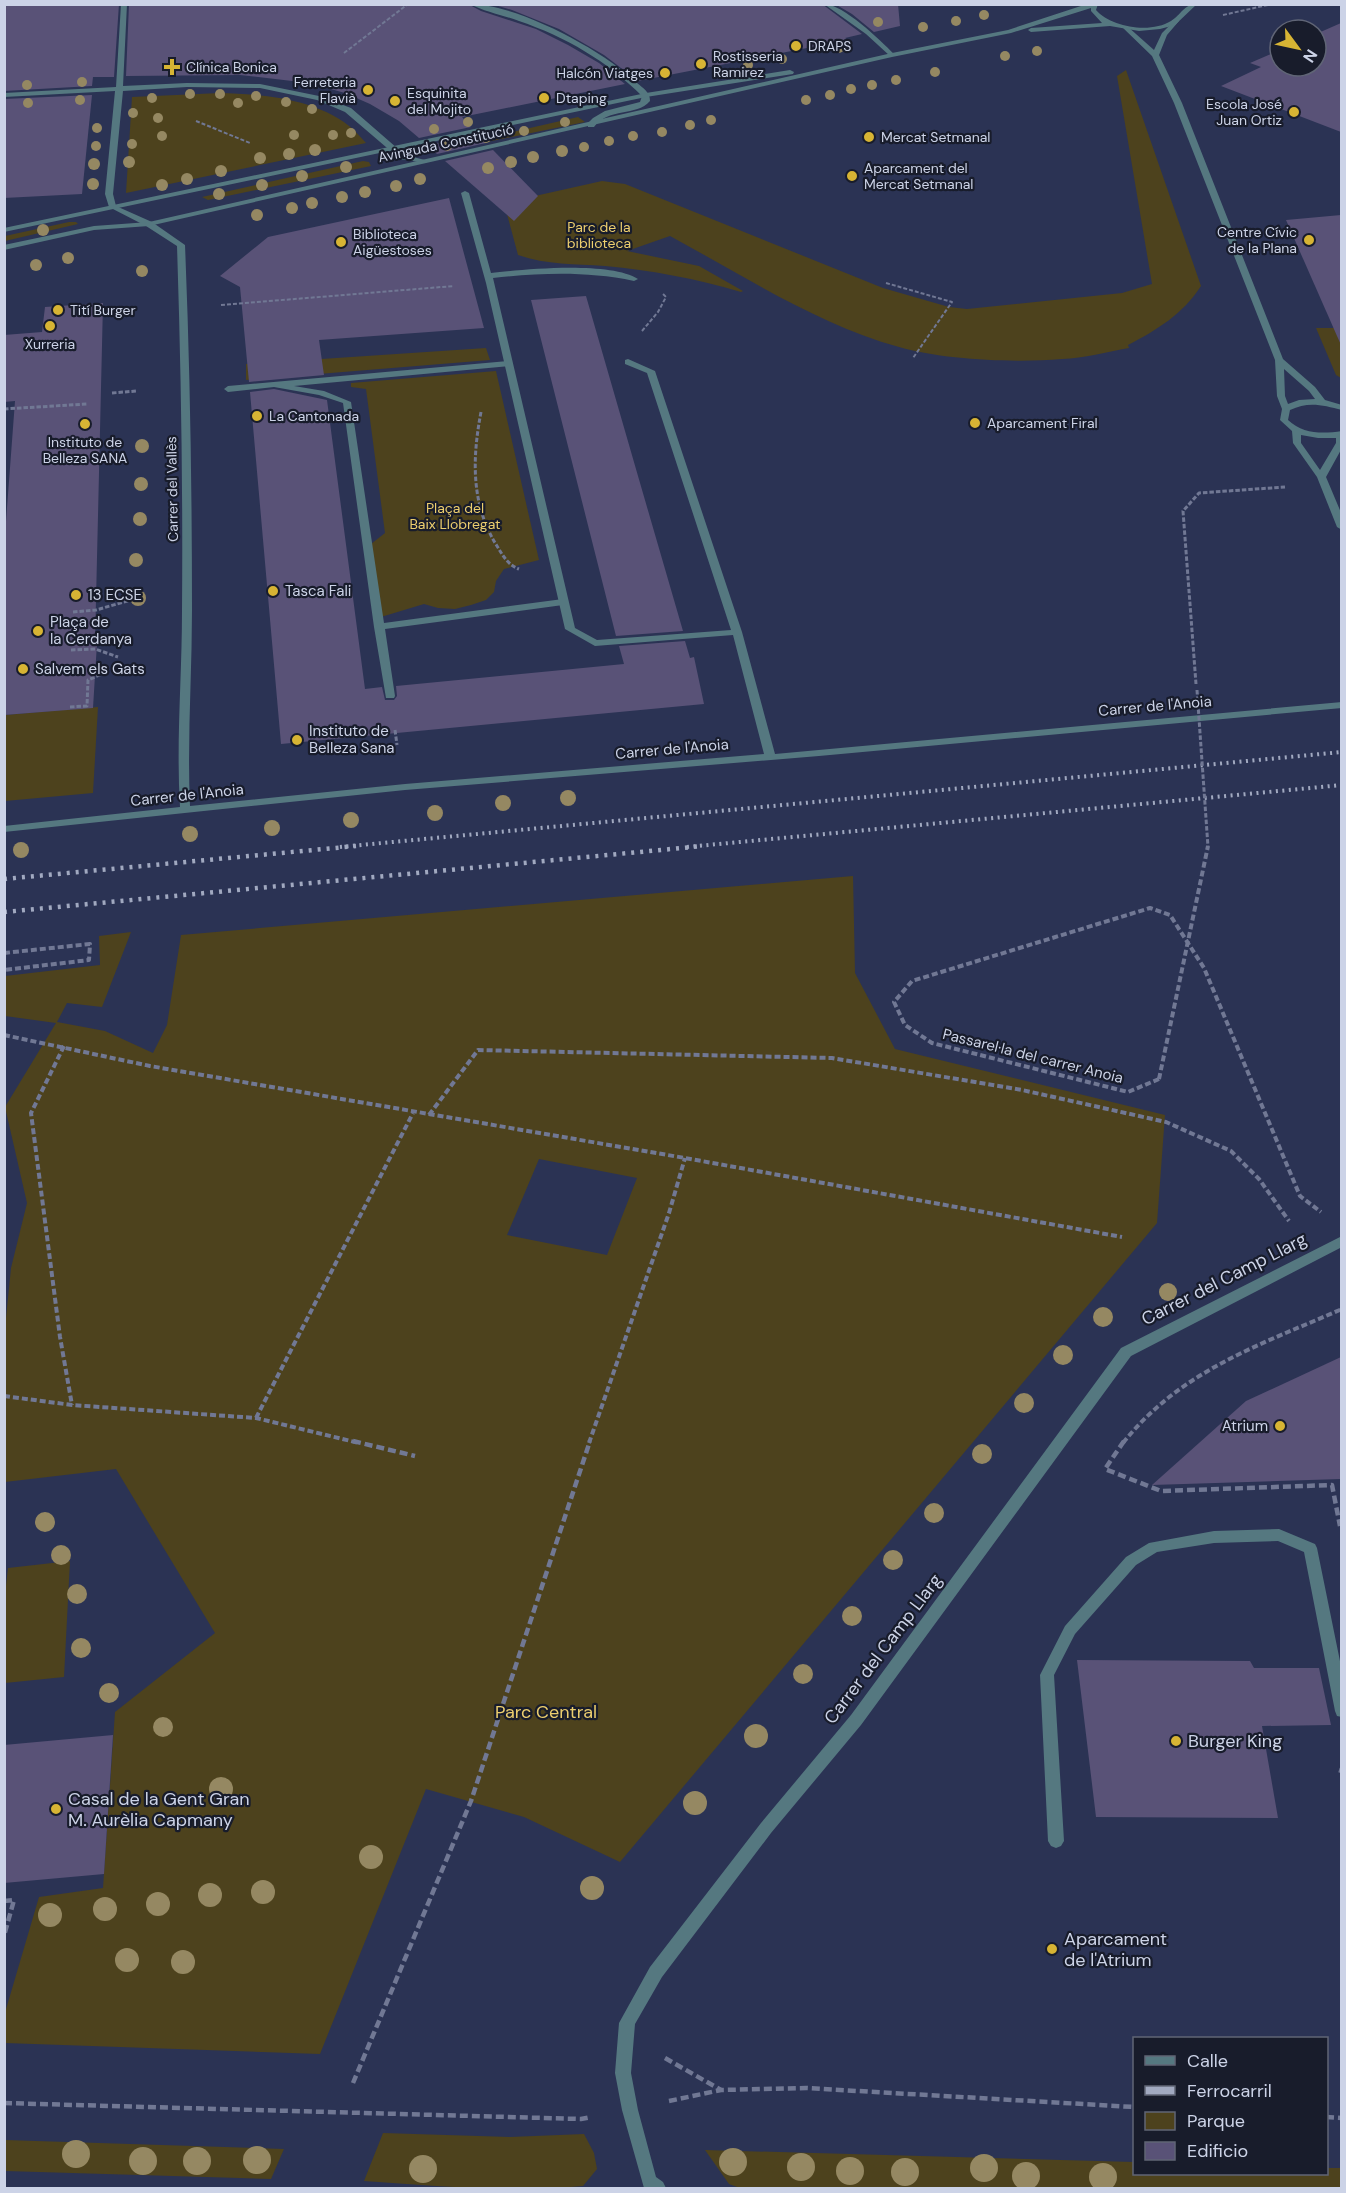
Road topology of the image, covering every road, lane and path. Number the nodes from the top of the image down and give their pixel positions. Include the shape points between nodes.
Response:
1 (124, 4) edge
2 (408, 4) edge
3 (473, 4) edge
4 (827, 4) edge
5 (1194, 4) edge
6 (1095, 5) edge
7 (1175, 5) edge
8 (1181, 14) junction
9 (1176, 21) junction
10 (1113, 24) junction
11 (1125, 27) junction
12 (1009, 32) junction
13 (344, 53) dead end
14 (892, 55) junction
15 (1155, 55) junction
16 (119, 90) junction
17 (4, 95) edge
18 (646, 95) junction
19 (196, 121) dead end
20 (591, 125) junction
21 (260, 147) dead end
22 (393, 149) junction
23 (425, 161) junction
24 (465, 193) dead end
25 (113, 207) junction
26 (149, 224) junction
27 (4, 230) edge
28 (4, 248) edge
29 (634, 279) dead end
30 (489, 280) junction
31 (886, 283) dead end
32 (221, 305) dead end
33 (913, 358) dead end
34 (1279, 360) junction
35 (628, 362) dead end
36 (508, 364) junction
37 (480, 367) junction
38 (275, 385) junction
39 (228, 389) dead end
40 (136, 391) dead end
41 (112, 393) dead end
42 (1322, 402) junction
43 (87, 404) dead end
44 (1339, 404) edge
45 (1286, 409) junction
46 (4, 410) edge
47 (1296, 430) junction
48 (1341, 434) edge
49 (1321, 477) junction
50 (1285, 487) dead end
51 (1341, 527) edge
52 (557, 579) junction
53 (131, 600) dead end
54 (563, 602) junction
55 (73, 612) dead end
56 (379, 627) junction
57 (737, 632) junction
58 (71, 650) dead end
59 (118, 657) dead end
60 (102, 674) dead end
61 (390, 696) dead end
62 (1341, 705) edge
63 (70, 707) dead end
64 (395, 732) dead end
65 (397, 745) dead end
66 (770, 756) junction
67 (185, 810) junction
68 (4, 829) edge
69 (4, 953) edge
70 (4, 970) edge
71 (4, 1035) edge
72 (64, 1046) junction
73 (413, 1113) junction
74 (429, 1115) junction
75 (685, 1158) junction
76 (1325, 1215) dead end
77 (1289, 1221) dead end
78 (1122, 1237) dead end
79 (1341, 1241) edge
80 (1341, 1310) edge
81 (4, 1396) edge
82 (72, 1405) junction
83 (256, 1418) junction
84 (414, 1456) dead end
85 (1341, 1533) edge
86 (1341, 1711) edge
87 (1056, 1841) dead end
88 (4, 1901) edge
89 (4, 1936) edge
90 (665, 2058) dead end
91 (353, 2083) dead end
92 (721, 2090) junction
93 (4, 2103) edge
94 (1133, 2106) edge
95 (630, 2110) junction
96 (657, 2188) edge

1 - 16 street
2 - 13 path
3 - 18 street via 578,42 606,60
4 - 14 street
5 - 8 street
6 - 10 street via 1096,15
6 - 12 street, Avinguda Constitució
7 - 8 street
8 - 9 street
9 - 11 street via 1155,28
9 - 15 street via 1164,34
10 - 11 street
10 - 12 street, Avinguda Constitució
11 - 15 street
12 - 14 street, Avinguda Constitució
14 - 18 street, Avinguda Constitució
14 - 20 street, Avinguda Constitució
15 - 34 street via 1178,103
16 - 17 street
16 - 22 street via 225,84 293,92 348,110
16 - 25 street via 109,194
18 - 20 street via 643,104 604,115
18 - 22 street, Avinguda Constitució
19 - 21 path
20 - 23 street, Avinguda Constitució
22 - 23 street via 403,157
22 - 25 street, Avinguda Constitució
23 - 26 street, Avinguda Constitució
24 - 30 street
25 - 26 street, Carrer del Vallès
25 - 27 street, Avinguda Constitució
26 - 28 street, Avinguda Constitució via 94,228
26 - 67 street, Carrer del Vallès via 181,244 186,387
29 - 30 street via 601,271 549,269
30 - 32 path
30 - 36 street
31 - 33 path via 952,302
34 - 42 street
34 - 45 street via 1281,396
35 - 57 street via 651,370
36 - 37 street
36 - 52 street
37 - 38 street
37 - 52 path via 484,404 474,464 476,496 488,535 511,566
38 - 39 street
38 - 56 street via 347,402
40 - 41 path
42 - 44 street
42 - 45 street via 1301,402
43 - 46 path
45 - 47 street via 1284,420
47 - 48 street via 1318,436
47 - 49 street via 1297,443
48 - 49 street
49 - 51 street
50 - 76 path, Passarel·la del carrer Anoia, bridge via 1199,493 1183,511 1209,843 1159,1079 1128,1092 932,1043 905,1025 894,1002 912,981 1149,908 1170,915 1204,968 1300,1196
52 - 54 street
53 - 55 path
54 - 56 street
54 - 57 street via 570,629 595,643
56 - 61 street
57 - 66 street
58 - 59 path via 95,649
60 - 63 path via 88,680 87,706
62 - 66 street, Carrer de l'Anoia
64 - 65 path
66 - 67 street, Carrer de l'Anoia
67 - 68 street, Carrer de l'Anoia
69 - 70 path via 90,944 89,960
71 - 72 path
72 - 73 path via 150,1066
72 - 82 path via 31,1113
73 - 74 path
73 - 83 path
74 - 75 path
74 - 77 path via 478,1050 832,1058 1022,1090 1166,1122 1231,1151 1259,1179
75 - 78 path
75 - 91 path via 471,1801
79 - 95 street, Carrer del Camp Llarg via 1126,1352 856,1720 766,1828 656,1972 627,2023 623,2073
80 - 85 path via 1219,1362 1186,1381 1151,1408 1110,1457 1105,1469 1161,1491 1332,1485
81 - 82 path
82 - 83 path
83 - 84 path
86 - 87 street via 1310,1548 1279,1535 1214,1537 1154,1548 1131,1561 1070,1630 1047,1675
88 - 89 path via 14,1900
90 - 92 path
92 - 94 path via 806,2088
92 - 95 path
93 - 95 path via 581,2119
95 - 96 street, Carrer del Camp Llarg via 649,2182

